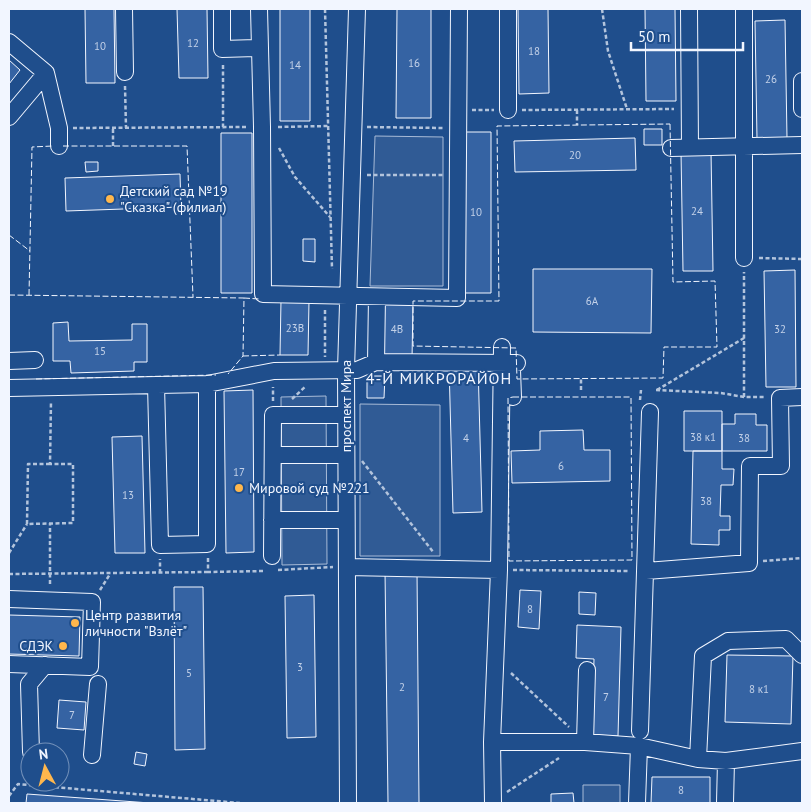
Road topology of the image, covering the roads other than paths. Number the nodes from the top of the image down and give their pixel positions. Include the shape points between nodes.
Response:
1 (124, 9) edge
2 (222, 9) edge
3 (259, 9) edge
4 (357, 9) edge
5 (459, 9) edge
6 (508, 9) edge
7 (689, 9) edge
8 (744, 9) edge
9 (9, 42) edge
10 (260, 48) junction
11 (125, 72) road end
12 (46, 73) junction
13 (802, 81) edge
14 (802, 109) edge
15 (508, 110) road end
16 (9, 117) edge
17 (802, 145) edge
18 (59, 146) dead end
19 (744, 146) junction
20 (690, 147) junction
21 (671, 148) dead end
22 (744, 258) road end
23 (335, 296) junction
24 (377, 297) junction
25 (508, 359) junction
26 (35, 360) dead end
27 (9, 361) edge
28 (376, 362) junction
29 (346, 370) junction
30 (207, 384) junction
31 (156, 385) junction
32 (9, 388) edge
33 (802, 397) edge
34 (513, 398) dead end
35 (650, 412) dead end
36 (346, 415) junction
37 (273, 455) junction
38 (352, 455) junction
39 (272, 520) junction
40 (346, 520) junction
41 (273, 566) road end
42 (347, 567) junction
43 (499, 570) junction
44 (646, 571) junction
45 (9, 599) edge
46 (802, 655) edge
47 (9, 664) edge
48 (45, 665) junction
49 (587, 670) dead end
50 (98, 684) dead end
51 (639, 738) junction
52 (31, 742) edge
53 (492, 742) junction
54 (585, 742) junction
55 (802, 751) edge
56 (92, 755) dead end
57 (698, 759) junction
58 (726, 761) junction
59 (493, 802) edge
60 (348, 803) edge
61 (637, 803) edge
62 (725, 803) edge

1 - 11 street
2 - 10 street via 222,48
3 - 10 street
4 - 23 street, проспект Мира
5 - 24 street via 457,298
6 - 15 street
7 - 20 street
8 - 19 street
9 - 12 street
10 - 23 street via 263,294
12 - 16 street
12 - 18 street via 59,128
13 - 14 street
17 - 19 street
19 - 20 street
19 - 22 street
20 - 21 street
23 - 24 street
23 - 29 street, проспект Мира
24 - 28 street
25 - 28 street
25 - 34 street
25 - 43 street
26 - 27 street
28 - 29 street via 357,370
29 - 30 street via 274,370
29 - 36 street, проспект Мира
30 - 31 street
30 - 31 street via 208,544 160,545
31 - 32 street
33 - 44 street via 780,398 781,466 750,466 749,563
35 - 44 street
36 - 37 street via 273,415
36 - 38 street, проспект Мира
37 - 38 street
37 - 39 street
38 - 40 street, проспект Мира
39 - 40 street
39 - 41 street
40 - 42 street, проспект Мира
42 - 43 street
42 - 60 street, проспект Мира
43 - 53 street
44 - 51 street
45 - 48 street via 92,602 90,667
46 - 57 street via 786,640 728,641 703,656
47 - 48 street
48 - 52 street via 29,684
49 - 54 street
50 - 56 street
51 - 54 street
51 - 57 street
51 - 61 street
53 - 54 street
53 - 59 street
55 - 58 street
57 - 58 street
58 - 62 street

